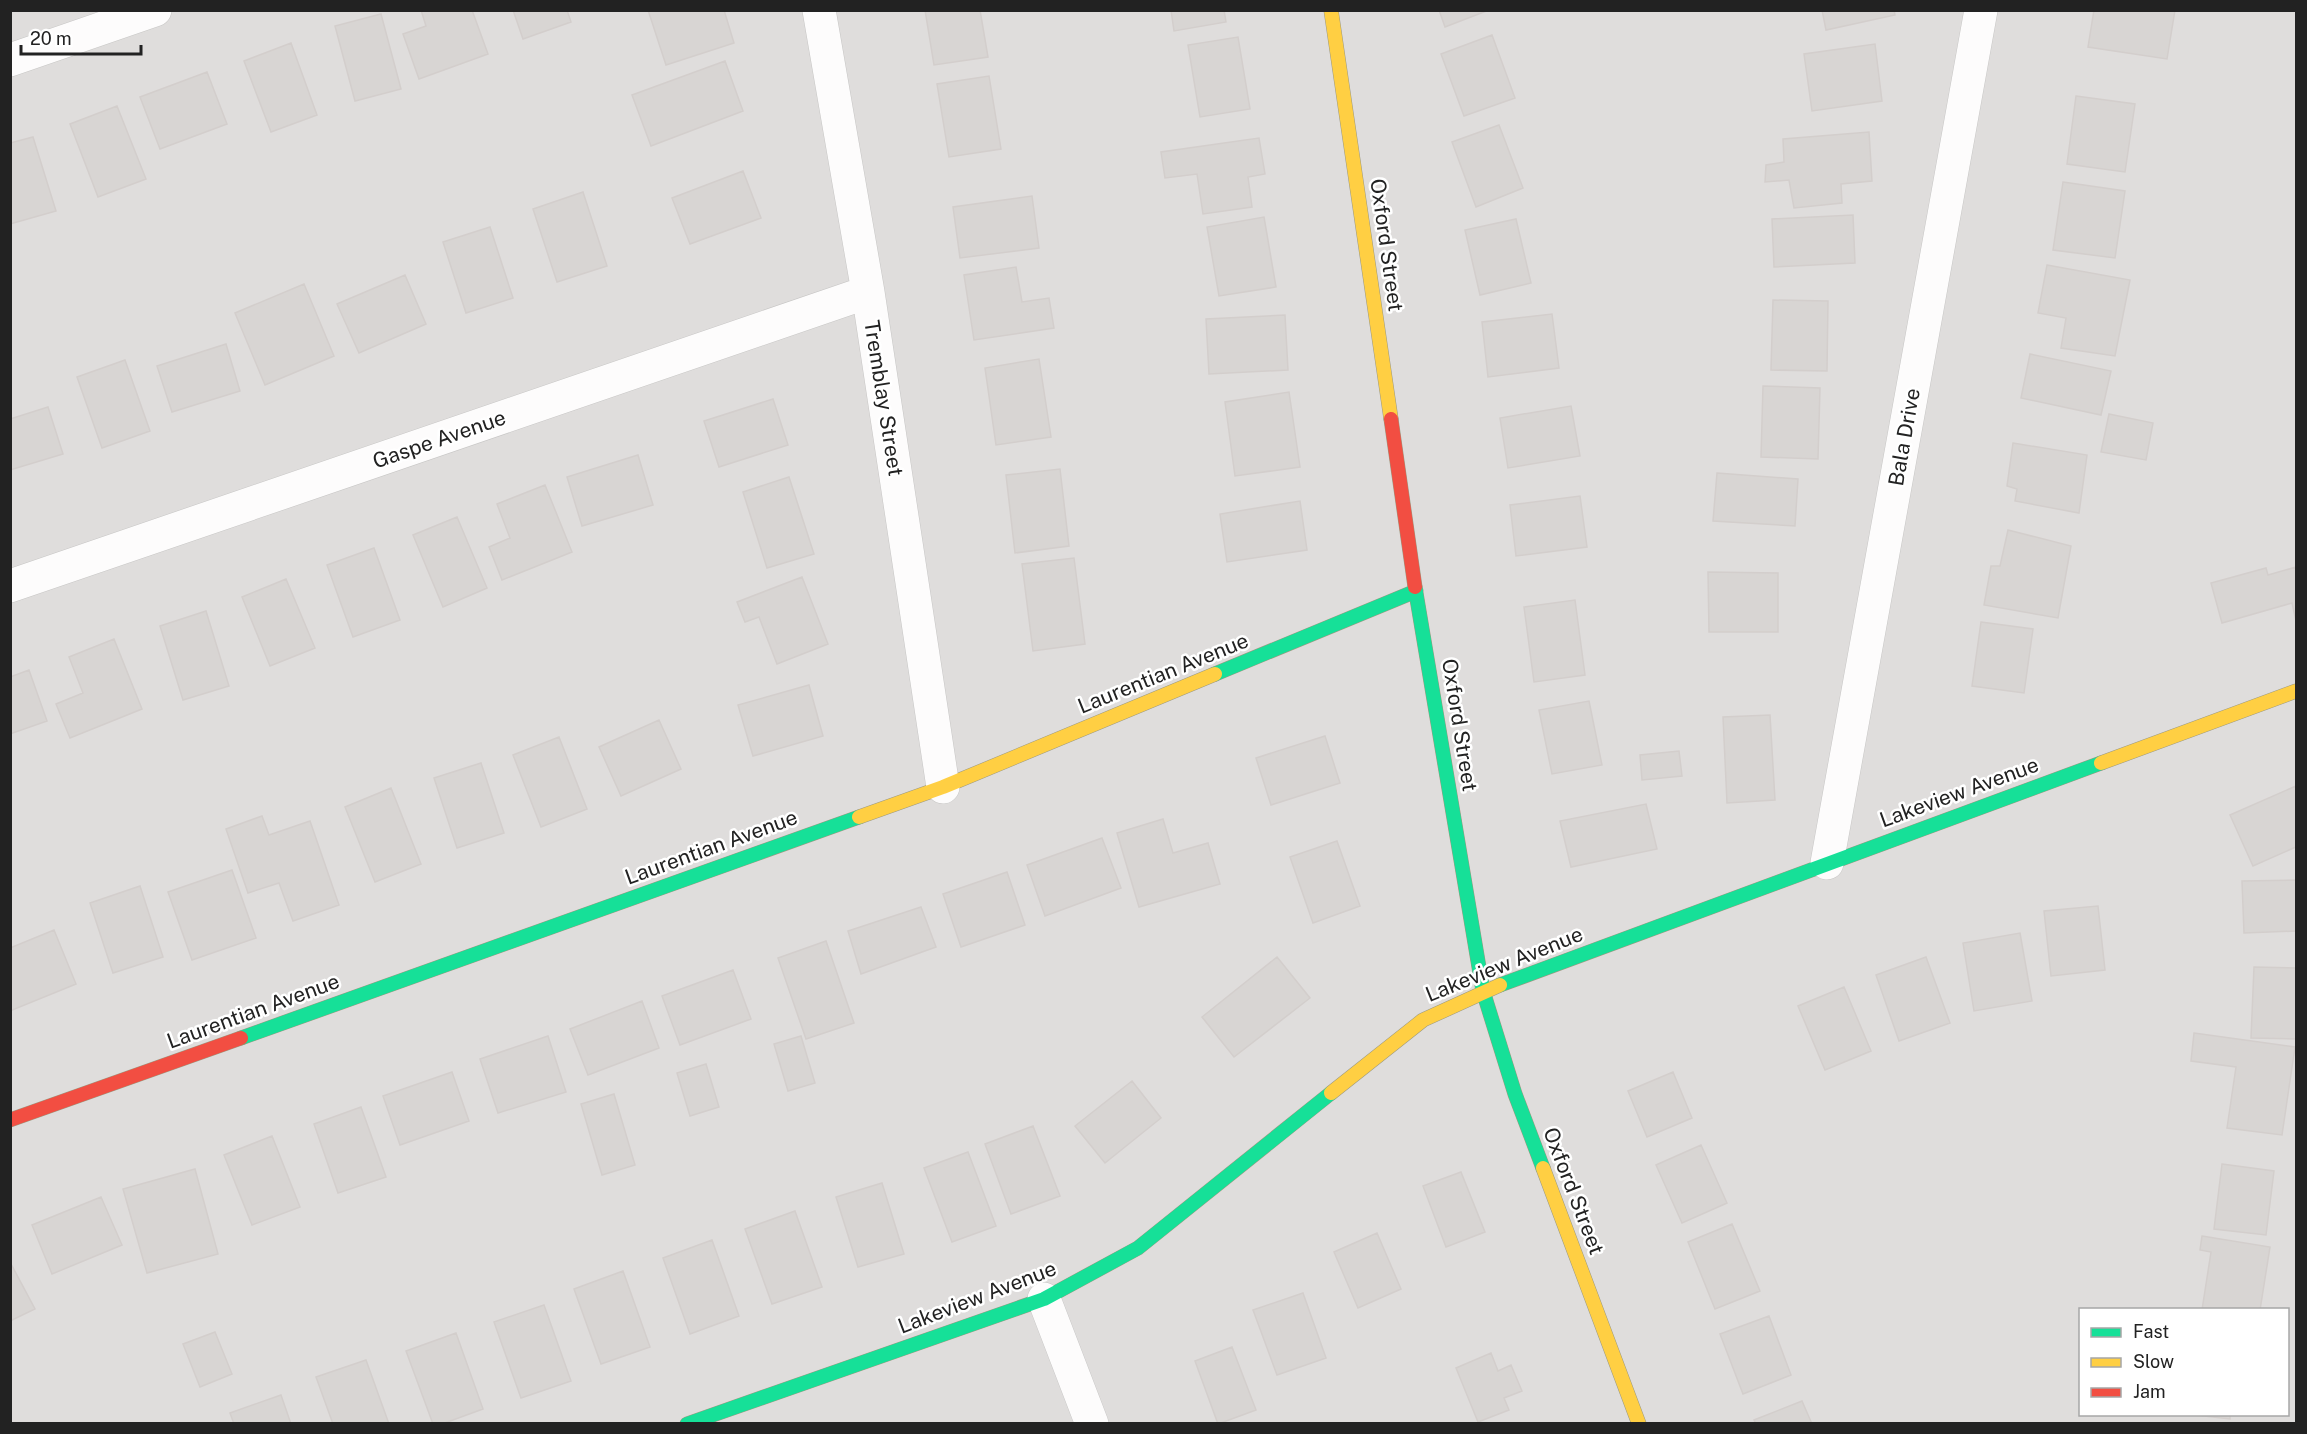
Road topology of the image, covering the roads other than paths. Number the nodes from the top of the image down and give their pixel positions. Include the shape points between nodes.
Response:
1 (154, 10) edge
2 (819, 10) edge
3 (1331, 10) edge
4 (1981, 10) edge
5 (10, 60) edge
6 (868, 292) junction
7 (10, 586) edge
8 (1416, 591) junction
9 (2296, 691) edge
10 (943, 787) junction
11 (1827, 863) junction
12 (1483, 991) junction
13 (10, 1120) edge
14 (1044, 1299) junction
15 (687, 1424) edge
16 (1092, 1424) edge
17 (1639, 1424) edge

1 - 5 street
2 - 6 street, Tremblay Street
3 - 8 street, Oxford Street
4 - 11 street, Bala Drive
6 - 7 street, Gaspe Avenue
6 - 10 street, Tremblay Street
8 - 10 street, Laurentian Avenue
8 - 12 street, Oxford Street
9 - 11 street, Lakeview Avenue
10 - 13 street, Laurentian Avenue
11 - 12 street, Lakeview Avenue
12 - 14 street, Lakeview Avenue via 1424,1020 1138,1248
12 - 17 street, Oxford Street via 1515,1094
14 - 15 street, Lakeview Avenue
14 - 16 street

